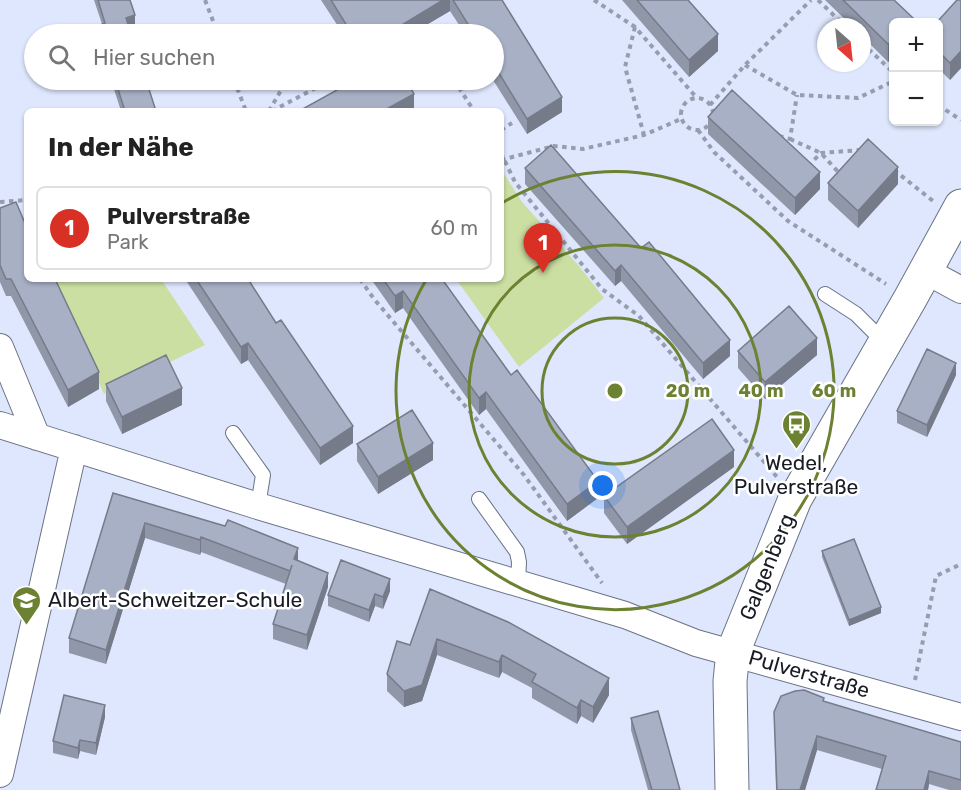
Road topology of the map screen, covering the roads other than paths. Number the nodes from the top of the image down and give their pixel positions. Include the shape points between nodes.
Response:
1 (958, 212) edge
2 (926, 271) junction
3 (961, 290) edge
4 (825, 294) dead end
5 (885, 343) junction
6 (0, 347) edge
7 (0, 425) edge
8 (233, 433) dead end
9 (37, 437) junction
10 (74, 448) junction
11 (479, 499) dead end
12 (258, 506) junction
13 (518, 583) junction
14 (733, 652) junction
15 (961, 717) edge
16 (0, 774) edge
17 (732, 790) edge

1 - 2 street, Galgenberg
2 - 3 street
2 - 5 street, Galgenberg
4 - 5 lane via 856,314
5 - 14 street, Galgenberg via 795,499
6 - 9 street
7 - 9 street, Pulverstraße
8 - 12 lane via 263,475
9 - 10 street, Pulverstraße
10 - 12 street, Pulverstraße
10 - 16 street
11 - 13 lane via 517,552
12 - 13 street, Pulverstraße
13 - 14 street, Pulverstraße
14 - 15 street, Pulverstraße
14 - 17 street, Galgenberg

